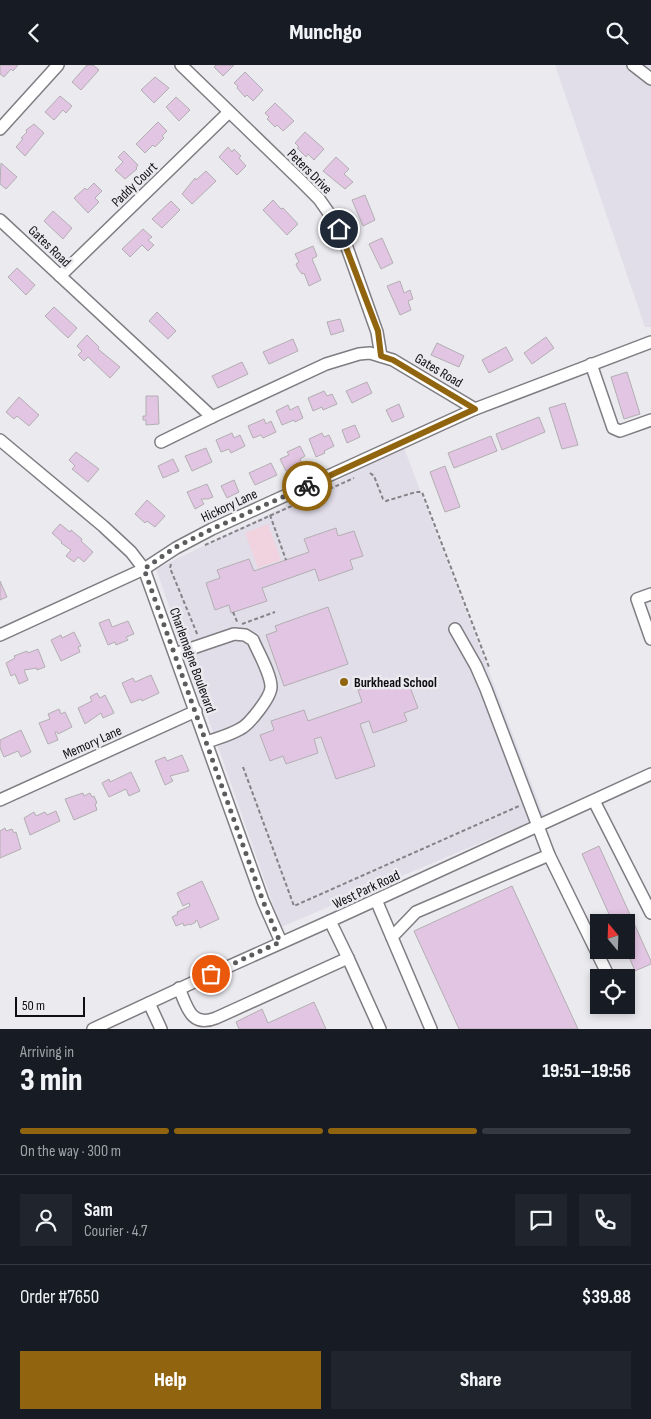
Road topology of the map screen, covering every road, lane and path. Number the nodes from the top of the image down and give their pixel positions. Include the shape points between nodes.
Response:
1 (58, 65) edge
2 (181, 65) edge
3 (633, 65) edge
4 (651, 79) edge
5 (229, 113) junction
6 (0, 129) edge
7 (0, 219) edge
8 (60, 277) junction
9 (651, 343) edge
10 (381, 356) junction
11 (591, 364) junction
12 (475, 409) junction
13 (212, 417) junction
14 (651, 419) edge
15 (0, 441) edge
16 (161, 442) dead end
17 (370, 473) dead end
18 (354, 477) dead end
19 (268, 508) dead end
20 (270, 515) junction
21 (203, 546) dead end
22 (176, 559) dead end
23 (286, 560) dead end
24 (144, 569) junction
25 (651, 594) edge
26 (233, 612) dead end
27 (238, 625) dead end
28 (455, 629) dead end
29 (0, 635) edge
30 (199, 639) dead end
31 (651, 639) edge
32 (176, 654) junction
33 (490, 669) dead end
34 (196, 711) junction
35 (207, 742) junction
36 (243, 767) dead end
37 (651, 774) edge
38 (0, 800) edge
39 (594, 801) junction
40 (523, 803) dead end
41 (539, 827) junction
42 (550, 855) junction
43 (376, 900) junction
44 (651, 913) edge
45 (330, 921) junction
46 (392, 937) junction
47 (280, 942) junction
48 (348, 958) junction
49 (605, 969) edge
50 (179, 989) junction
51 (149, 1003) junction
52 (93, 1029) edge
53 (160, 1029) edge
54 (380, 1029) edge
55 (431, 1029) edge

1 - 6 street
2 - 5 street, Peters Drive
3 - 4 street
5 - 8 street, Paddy Court
5 - 10 street, Peters Drive via 319,199 333,219 344,239 378,331
7 - 8 street, Gates Road
8 - 13 street, Gates Road
9 - 11 street
10 - 12 street, Gates Road
10 - 13 street, Gates Road via 370,353 348,356
11 - 12 street
11 - 14 street via 613,428 620,431
12 - 24 street, Hickory Lane via 212,529 176,547
13 - 16 street, Gates Road
15 - 24 street, Charlemagne Boulevard via 103,526
17 - 33 path via 386,501 422,492
18 - 20 path
19 - 20 path
20 - 21 path
20 - 23 path
22 - 30 path via 170,568
24 - 29 street, Hickory Lane
24 - 32 street, Charlemagne Boulevard
25 - 31 street via 637,599
26 - 27 path
28 - 41 street via 486,689
32 - 34 street, Charlemagne Boulevard
32 - 35 street via 234,634 245,635 253,640 269,679 271,688 268,696 241,729
34 - 35 street, Charlemagne Boulevard
34 - 38 street, Memory Lane
35 - 47 street, Charlemagne Boulevard
36 - 40 path via 294,907
37 - 39 street, West Park Road
39 - 41 street, West Park Road
39 - 44 street
41 - 42 street
41 - 43 street, West Park Road
42 - 46 street via 416,912
42 - 49 street
43 - 45 street, West Park Road
43 - 46 street
45 - 47 street, West Park Road
45 - 48 street
46 - 55 street
47 - 50 street, West Park Road
48 - 50 street via 208,1021 194,1018
48 - 54 street
50 - 51 street, West Park Road
51 - 52 street, West Park Road
51 - 53 street

